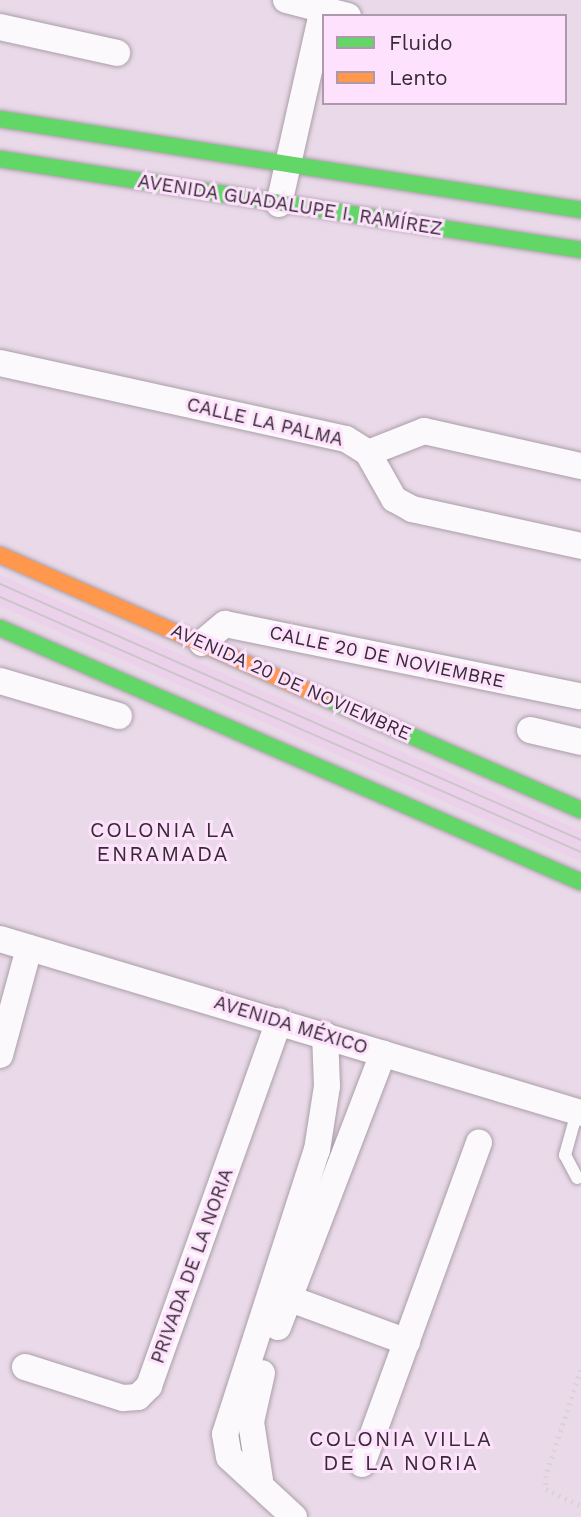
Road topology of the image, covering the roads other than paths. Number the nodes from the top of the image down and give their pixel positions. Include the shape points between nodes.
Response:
1 (286, 0) edge
2 (332, 8) edge
3 (0, 27) edge
4 (322, 42) edge
5 (117, 53) dead end
6 (0, 119) edge
7 (0, 159) edge
8 (287, 163) junction
9 (279, 204) junction
10 (581, 210) edge
11 (581, 250) edge
12 (0, 363) edge
13 (368, 453) junction
14 (581, 466) edge
15 (581, 546) edge
16 (0, 555) edge
17 (0, 628) edge
18 (202, 643) junction
19 (0, 681) edge
20 (580, 696) edge
21 (119, 716) dead end
22 (530, 730) dead end
23 (581, 743) edge
24 (581, 810) edge
25 (581, 882) edge
26 (0, 939) edge
27 (29, 948) junction
28 (279, 1021) junction
29 (325, 1035) junction
30 (383, 1053) junction
31 (0, 1055) edge
32 (579, 1113) edge
33 (478, 1143) dead end
34 (328, 1155) junction
35 (578, 1178) dead end
36 (299, 1237) junction
37 (288, 1298) junction
38 (407, 1342) junction
39 (264, 1343) junction
40 (25, 1367) dead end
41 (362, 1464) dead end
42 (294, 1517) edge

1 - 2 street
3 - 5 street
4 - 8 street
6 - 8 main road, AVENIDA GUADALUPE I. RAMÍREZ
7 - 9 main road, AVENIDA GUADALUPE I. RAMÍREZ
8 - 9 street
8 - 10 main road, AVENIDA GUADALUPE I. RAMÍREZ
9 - 11 main road, AVENIDA GUADALUPE I. RAMÍREZ
12 - 13 street, CALLE LA PALMA via 346,439
13 - 14 street via 424,431
13 - 15 street, CALLE LA PALMA via 394,499 412,509
16 - 18 main road, AVENIDA 20 DE NOVIEMBRE
17 - 25 main road
18 - 20 street, CALLE 20 DE NOVIEMBRE via 225,624
18 - 24 main road, AVENIDA 20 DE NOVIEMBRE
19 - 21 street
22 - 23 street
26 - 27 street, AVENIDA MÉXICO
27 - 28 street, AVENIDA MÉXICO
27 - 31 street
28 - 29 street, AVENIDA MÉXICO
28 - 40 street, PRIVADA DE LA NORIA via 149,1386 138,1397 123,1398
29 - 30 street, AVENIDA MÉXICO
29 - 34 street
30 - 32 street, AVENIDA MÉXICO
30 - 34 street
32 - 35 lane via 565,1155
33 - 38 street
34 - 36 street
36 - 37 street
36 - 39 street
37 - 38 street
37 - 39 street
38 - 41 street
39 - 42 street via 225,1434 229,1457 260,1480

